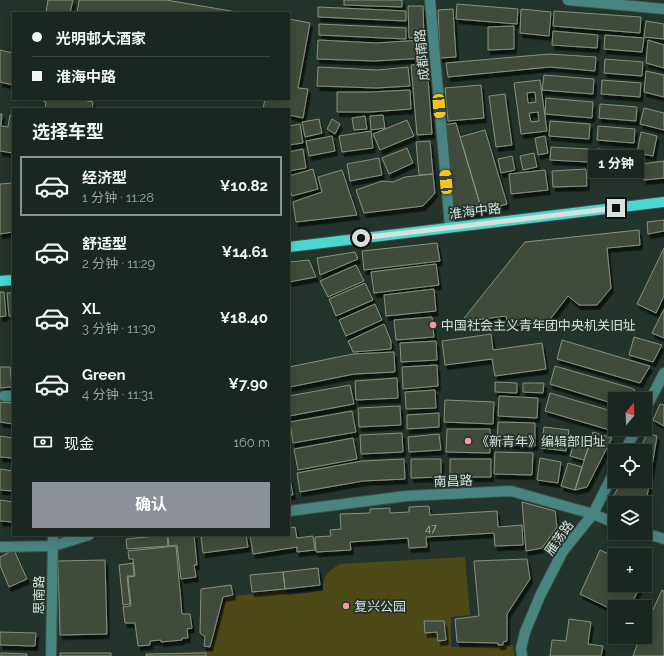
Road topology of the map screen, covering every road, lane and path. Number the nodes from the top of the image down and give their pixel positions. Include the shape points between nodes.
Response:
1 (430, 0) edge
2 (568, 0) edge
3 (664, 9) edge
4 (664, 202) edge
5 (450, 227) junction
6 (290, 247) edge
7 (12, 280) edge
8 (0, 281) edge
9 (664, 373) edge
10 (652, 396) edge
11 (608, 484) edge
12 (290, 511) edge
13 (593, 514) junction
14 (608, 519) edge
15 (652, 535) edge
16 (53, 536) edge
17 (86, 536) edge
18 (664, 539) edge
19 (53, 546) junction
20 (0, 547) edge
21 (51, 656) edge
22 (522, 656) edge

1 - 5 street, 成都南路
2 - 3 street
4 - 5 main road, 淮海中路
5 - 6 main road, 淮海中路
7 - 8 main road
9 - 10 street
11 - 13 street, 雁荡路
12 - 13 street, 南昌路 via 406,496 511,491
13 - 14 street, 南昌路
13 - 22 street, 雁荡路 via 563,550 525,632
15 - 18 street
16 - 19 street, 思南路
17 - 19 street
19 - 20 street
19 - 21 street, 思南路

